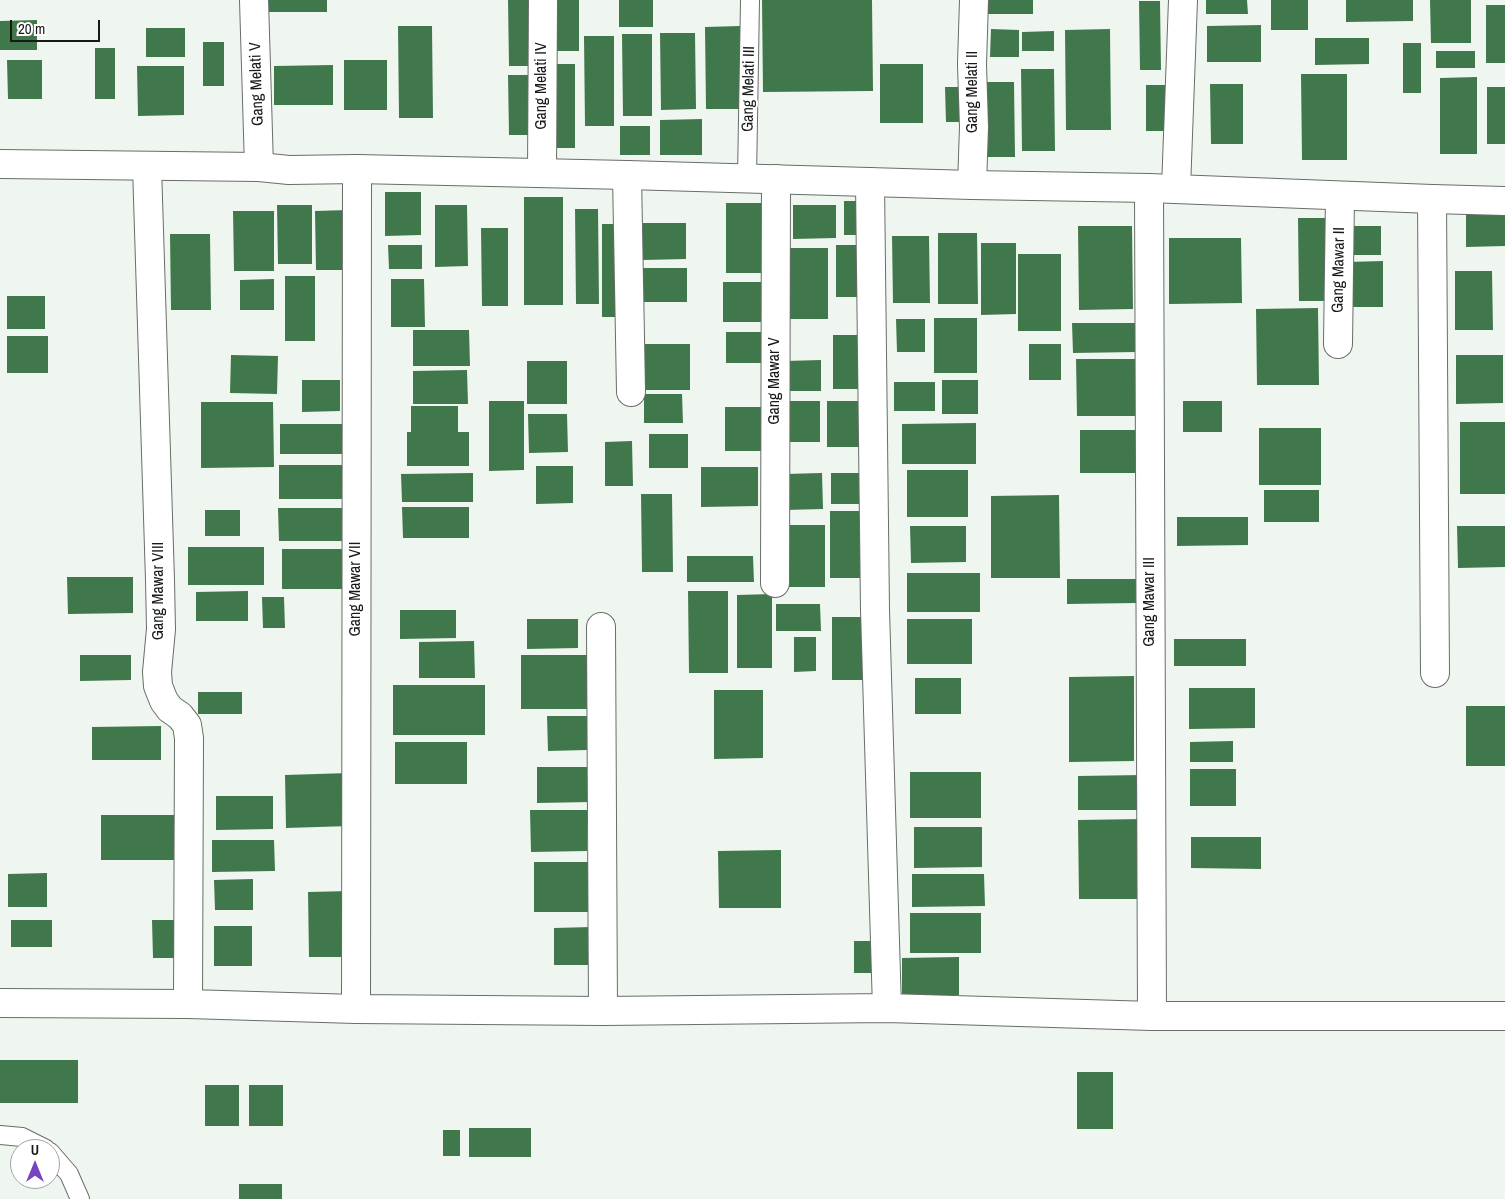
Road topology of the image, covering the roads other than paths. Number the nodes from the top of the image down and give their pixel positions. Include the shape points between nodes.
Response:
1 (254, 0) edge
2 (543, 0) edge
3 (750, 0) edge
4 (974, 0) edge
5 (1183, 0) edge
6 (0, 164) edge
7 (147, 167) junction
8 (259, 167) junction
9 (357, 169) junction
10 (542, 173) junction
11 (627, 175) junction
12 (748, 178) junction
13 (776, 179) junction
14 (870, 182) junction
15 (972, 185) junction
16 (1149, 188) junction
17 (1176, 189) junction
18 (1340, 196) junction
19 (1432, 199) junction
20 (1505, 201) edge
21 (1338, 344) dead end
22 (630, 392) dead end
23 (775, 583) dead end
24 (601, 627) dead end
25 (1435, 673) dead end
26 (0, 1003) edge
27 (188, 1004) junction
28 (887, 1008) junction
29 (356, 1009) junction
30 (603, 1011) junction
31 (1152, 1016) junction
32 (1505, 1016) edge
33 (0, 1134) edge
34 (26, 1139) edge
35 (60, 1164) edge
36 (80, 1199) edge

1 - 8 street, Gang Melati V
2 - 10 street, Gang Melati IV
3 - 12 lane, Gang Melati III
4 - 15 street, Gang Melati II
5 - 17 street
6 - 7 street
7 - 8 street
7 - 27 street, Gang Mawar VIII via 161,629 157,672 164,701 187,725 189,738
8 - 9 street
9 - 10 street
9 - 29 street, Gang Mawar VII
10 - 11 street
11 - 12 street
11 - 22 street
12 - 13 street
13 - 14 street
13 - 23 street, Gang Mawar V
14 - 15 street
14 - 28 street via 875,610
15 - 16 street
16 - 17 street
16 - 31 street, Gang Mawar III
17 - 18 street
18 - 19 street
18 - 21 street, Gang Mawar II
19 - 20 street
19 - 25 street
24 - 30 street
26 - 27 street
27 - 29 street
28 - 30 street
28 - 31 street
29 - 30 street
31 - 32 street
33 - 34 lane
35 - 36 lane via 69,1174

